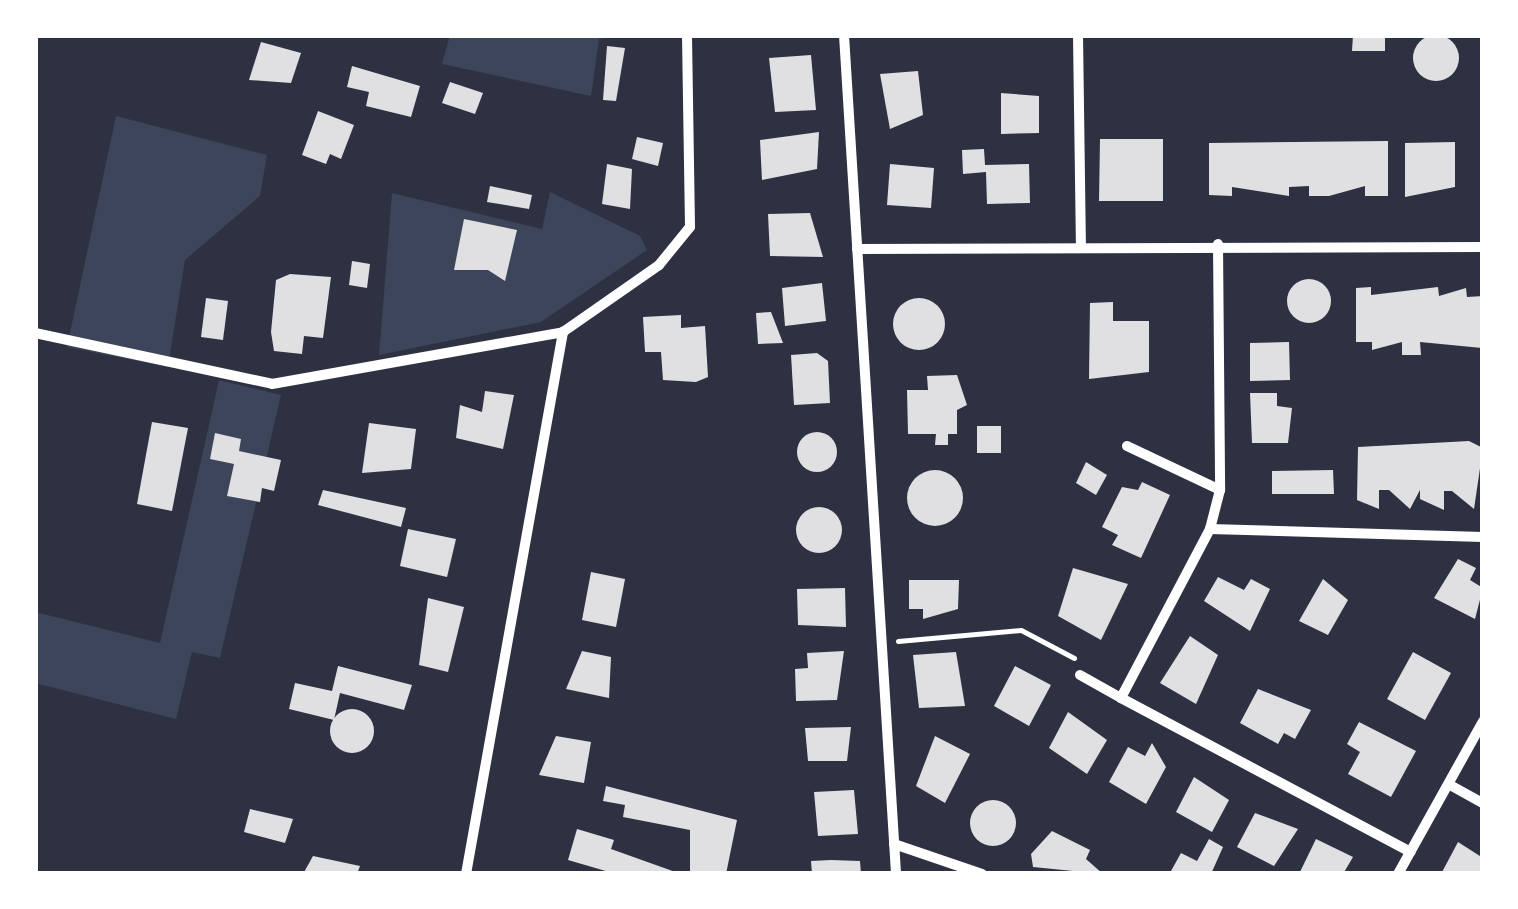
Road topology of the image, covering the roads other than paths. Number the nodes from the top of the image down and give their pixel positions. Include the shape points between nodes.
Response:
1 (688, 35) edge
2 (844, 35) edge
3 (1078, 35) edge
4 (1218, 244) junction
5 (1081, 246) junction
6 (1483, 247) edge
7 (857, 249) junction
8 (562, 332) junction
9 (35, 333) edge
10 (1127, 446) dead end
11 (1220, 490) junction
12 (1210, 529) junction
13 (1483, 537) edge
14 (1083, 670) road end
15 (1122, 698) junction
16 (1483, 721) edge
17 (1450, 784) junction
18 (1483, 803) edge
19 (894, 844) junction
20 (1411, 852) junction
21 (466, 874) edge
22 (896, 874) edge
23 (982, 874) edge
24 (1398, 874) edge

1 - 8 street via 692,202 682,241
2 - 7 street
3 - 5 street
4 - 5 street
4 - 6 street
4 - 11 street
5 - 7 street
7 - 19 street
8 - 9 street via 272,384
8 - 21 street
10 - 11 street
11 - 12 street
12 - 13 street
12 - 15 street
14 - 15 street
15 - 20 street
16 - 17 street
17 - 18 street
17 - 20 street
19 - 22 street
19 - 23 street
20 - 24 street

